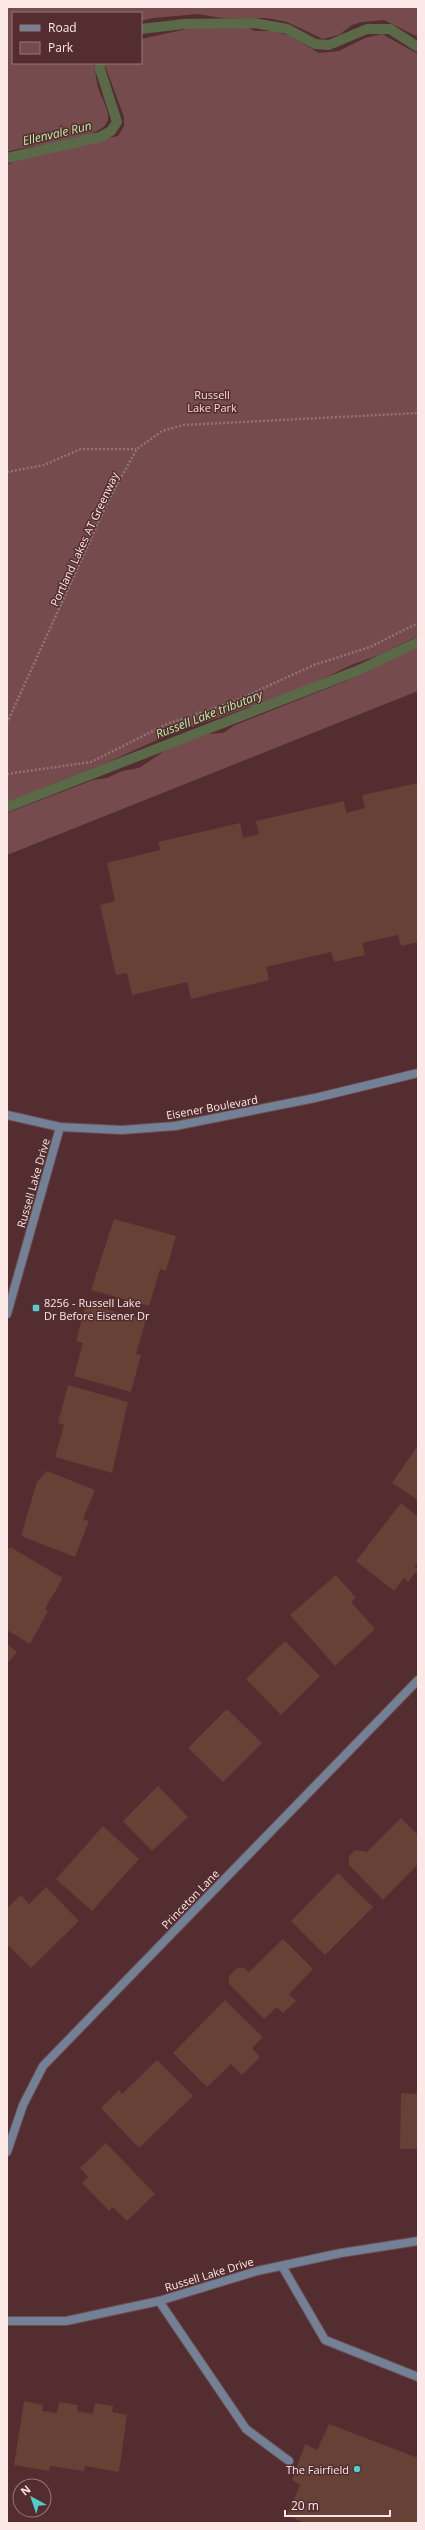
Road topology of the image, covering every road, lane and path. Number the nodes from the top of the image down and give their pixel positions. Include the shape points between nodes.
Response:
1 (418, 413) edge
2 (137, 449) junction
3 (7, 472) edge
4 (418, 623) edge
5 (7, 723) edge
6 (7, 774) edge
7 (418, 1073) edge
8 (7, 1115) edge
9 (60, 1127) junction
10 (7, 1314) edge
11 (418, 1680) edge
12 (7, 2152) edge
13 (418, 2241) edge
14 (282, 2266) junction
15 (159, 2301) junction
16 (7, 2321) edge
17 (418, 2377) edge
18 (289, 2461) dead end

1 - 2 path, Portland Lakes AT Greenway via 184,425 162,431
2 - 3 path via 81,449 44,464
2 - 5 path, Portland Lakes AT Greenway via 109,499
4 - 6 path via 370,647 314,665 235,701 167,724 91,762
7 - 9 street, Eisener Boulevard via 315,1098 175,1126 122,1130
8 - 9 street, Eisener Boulevard
9 - 10 street, Russell Lake Drive
11 - 12 street, Princeton Lane via 43,2066 24,2105
13 - 14 street, Russell Lake Drive via 341,2253
14 - 15 street, Russell Lake Drive via 257,2271
14 - 17 street via 325,2340
15 - 16 street, Russell Lake Drive via 66,2321
15 - 18 street via 246,2429

